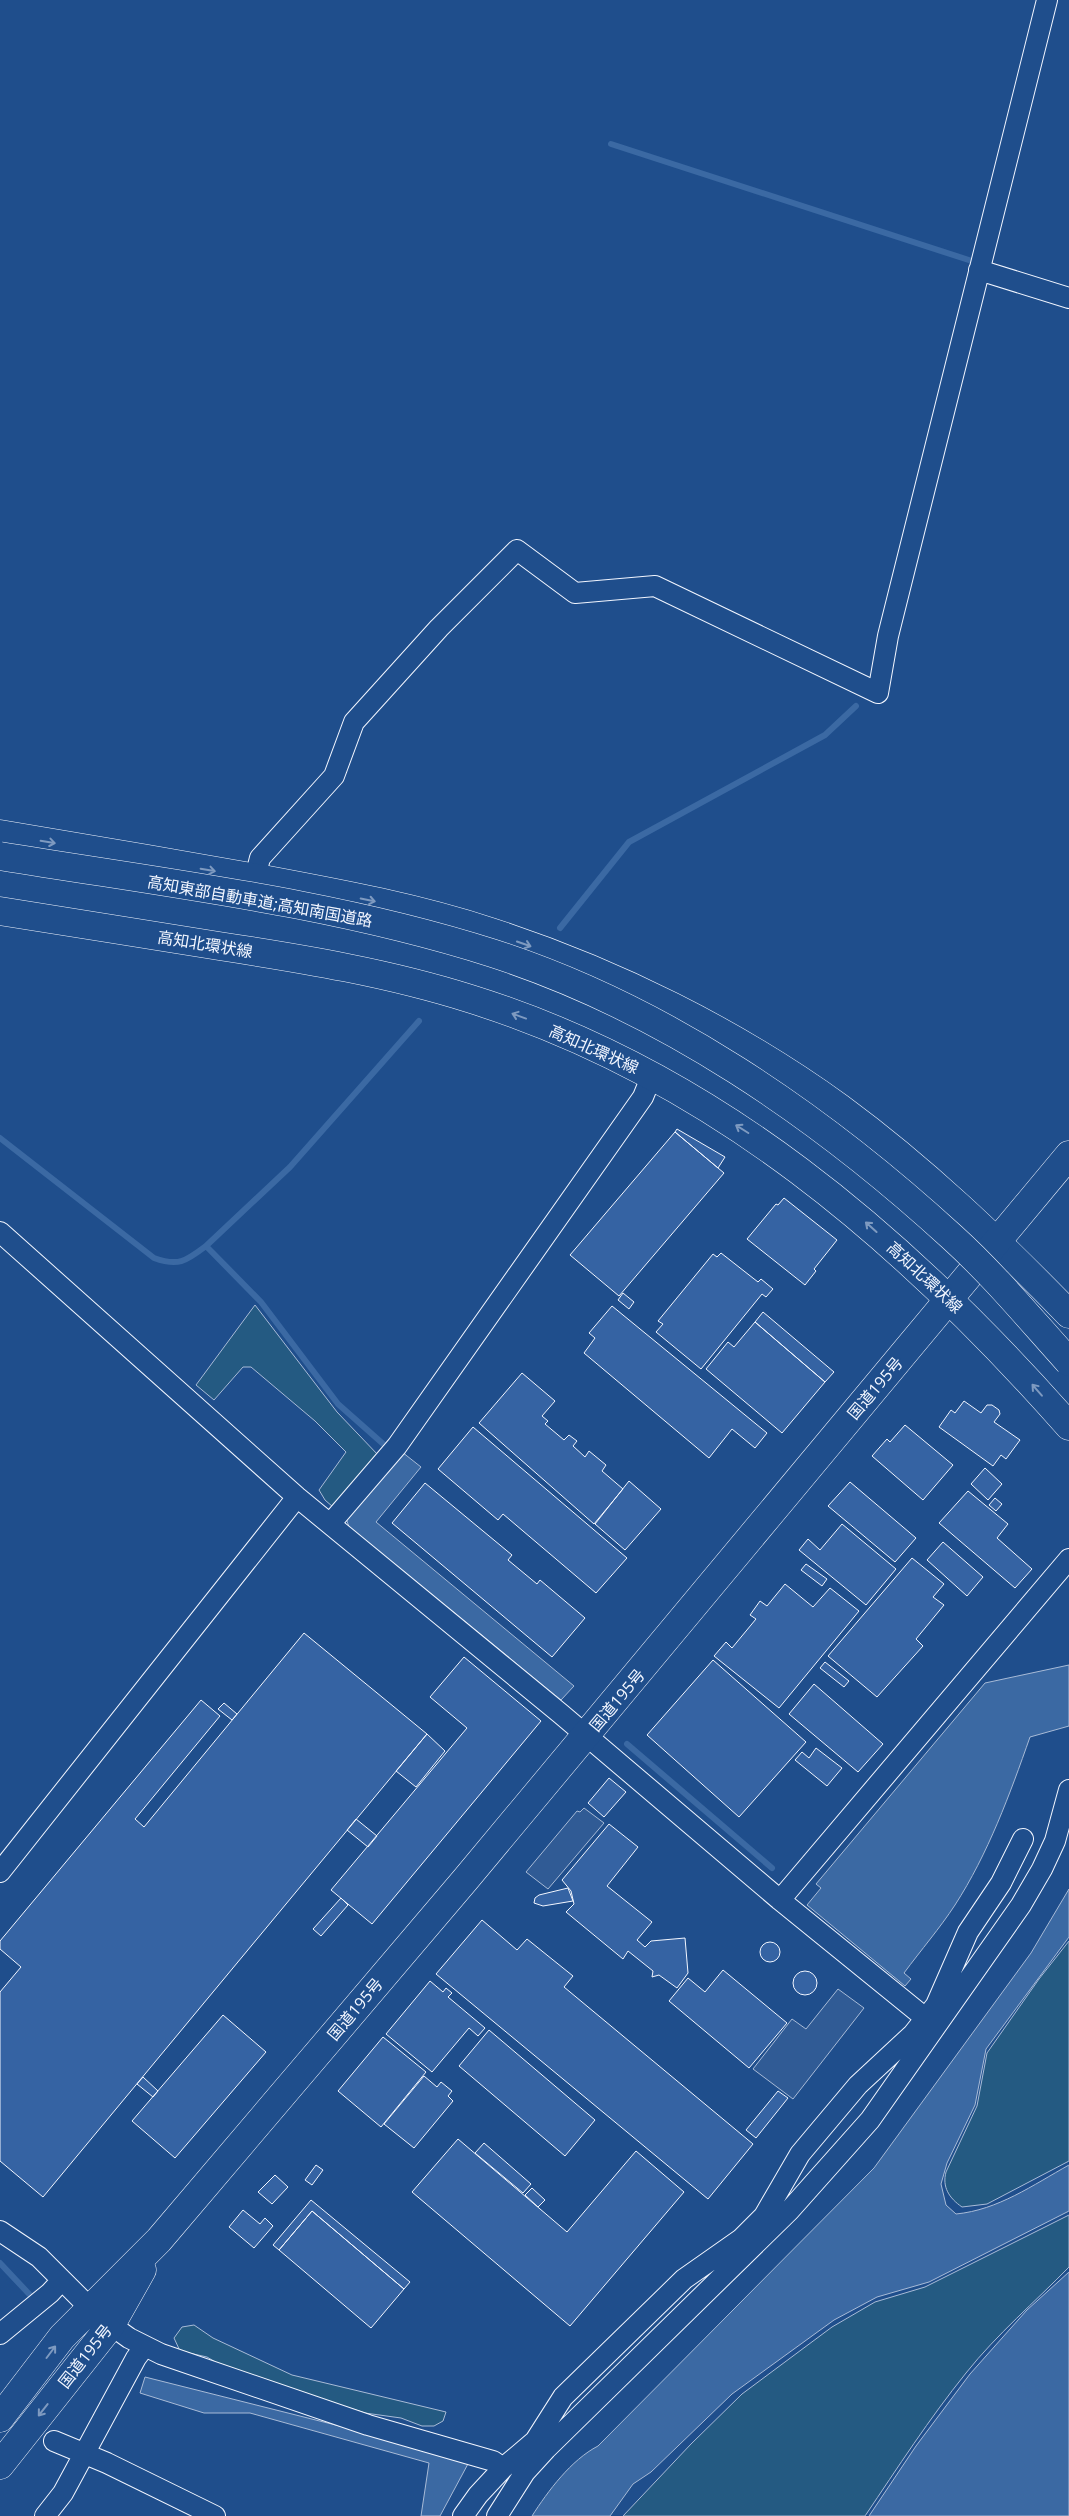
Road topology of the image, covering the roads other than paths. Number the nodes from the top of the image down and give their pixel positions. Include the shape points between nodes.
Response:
1 (1047, 0) edge
2 (979, 270) junction
3 (1069, 298) edge
4 (0, 834) edge
5 (0, 856) edge
6 (255, 878) junction
7 (0, 911) edge
8 (652, 1075) junction
9 (1069, 1155) edge
10 (0, 1232) edge
11 (998, 1241) junction
12 (950, 1298) junction
13 (1069, 1314) edge
14 (1069, 1362) edge
15 (1069, 1426) edge
16 (297, 1497) junction
17 (330, 1524) junction
18 (1069, 1559) edge
19 (586, 1736) junction
20 (1069, 1790) edge
21 (1023, 1840) dead end
22 (1, 1869) edge
23 (780, 1900) junction
24 (930, 2022) junction
25 (0, 2231) edge
26 (754, 2237) junction
27 (159, 2240) junction
28 (62, 2280) junction
29 (90, 2308) junction
30 (111, 2324) junction
31 (0, 2334) edge
32 (146, 2346) junction
33 (0, 2418) edge
34 (54, 2442) dead end
35 (84, 2452) junction
36 (532, 2453) junction
37 (0, 2465) edge
38 (503, 2468) junction
39 (45, 2516) edge
40 (214, 2516) edge
41 (463, 2516) edge
42 (497, 2516) edge

1 - 2 street
2 - 3 street
2 - 6 street via 888,636 878,693 656,586 575,593 517,550 439,628 354,722 334,776 260,858
4 -> 6 main road
5 - 14 main road, 高知東部自動車道;高知南国道路, bridge via 315,908 492,953 568,981 723,1062 802,1115 954,1238
6 -> 11 main road via 414,910 490,932 558,956 675,1009 734,1041 840,1108 897,1152
8 -> 7 main road, 高知北環状線 via 473,999 401,980 331,964
12 -> 8 main road, 高知北環状線 via 853,1211 801,1171 748,1133
8 - 17 street via 643,1097 392,1452
9 - 11 main road, 国道195号
10 - 16 street
11 - 12 main road, 国道195号
11 - 13 main road
15 -> 12 main road, 高知北環状線
12 - 19 main road, 国道195号
16 - 17 street
16 - 22 street
17 - 19 street
18 - 23 street
19 - 23 street
19 - 27 main road, 国道195号
20 - 24 street via 1056,1841 1021,1905
21 - 24 street via 1001,1883 968,1932
23 - 24 street
24 - 26 street via 870,2120 789,2211
24 - 26 street via 858,2085 800,2154
25 - 28 street via 39,2257
26 - 36 street
27 - 29 main road, 国道195号
27 - 30 main road, 国道195号
28 - 29 street
28 - 31 street
33 -> 29 main road, 国道195号 via 62,2338
30 - 32 street
30 -> 37 main road, 国道195号
32 - 35 street via 136,2358
32 - 38 street via 161,2354 368,2425 493,2461
34 - 35 street
35 - 39 street via 63,2494
35 - 40 street
36 - 38 street
36 - 42 street via 525,2472
38 - 41 street

